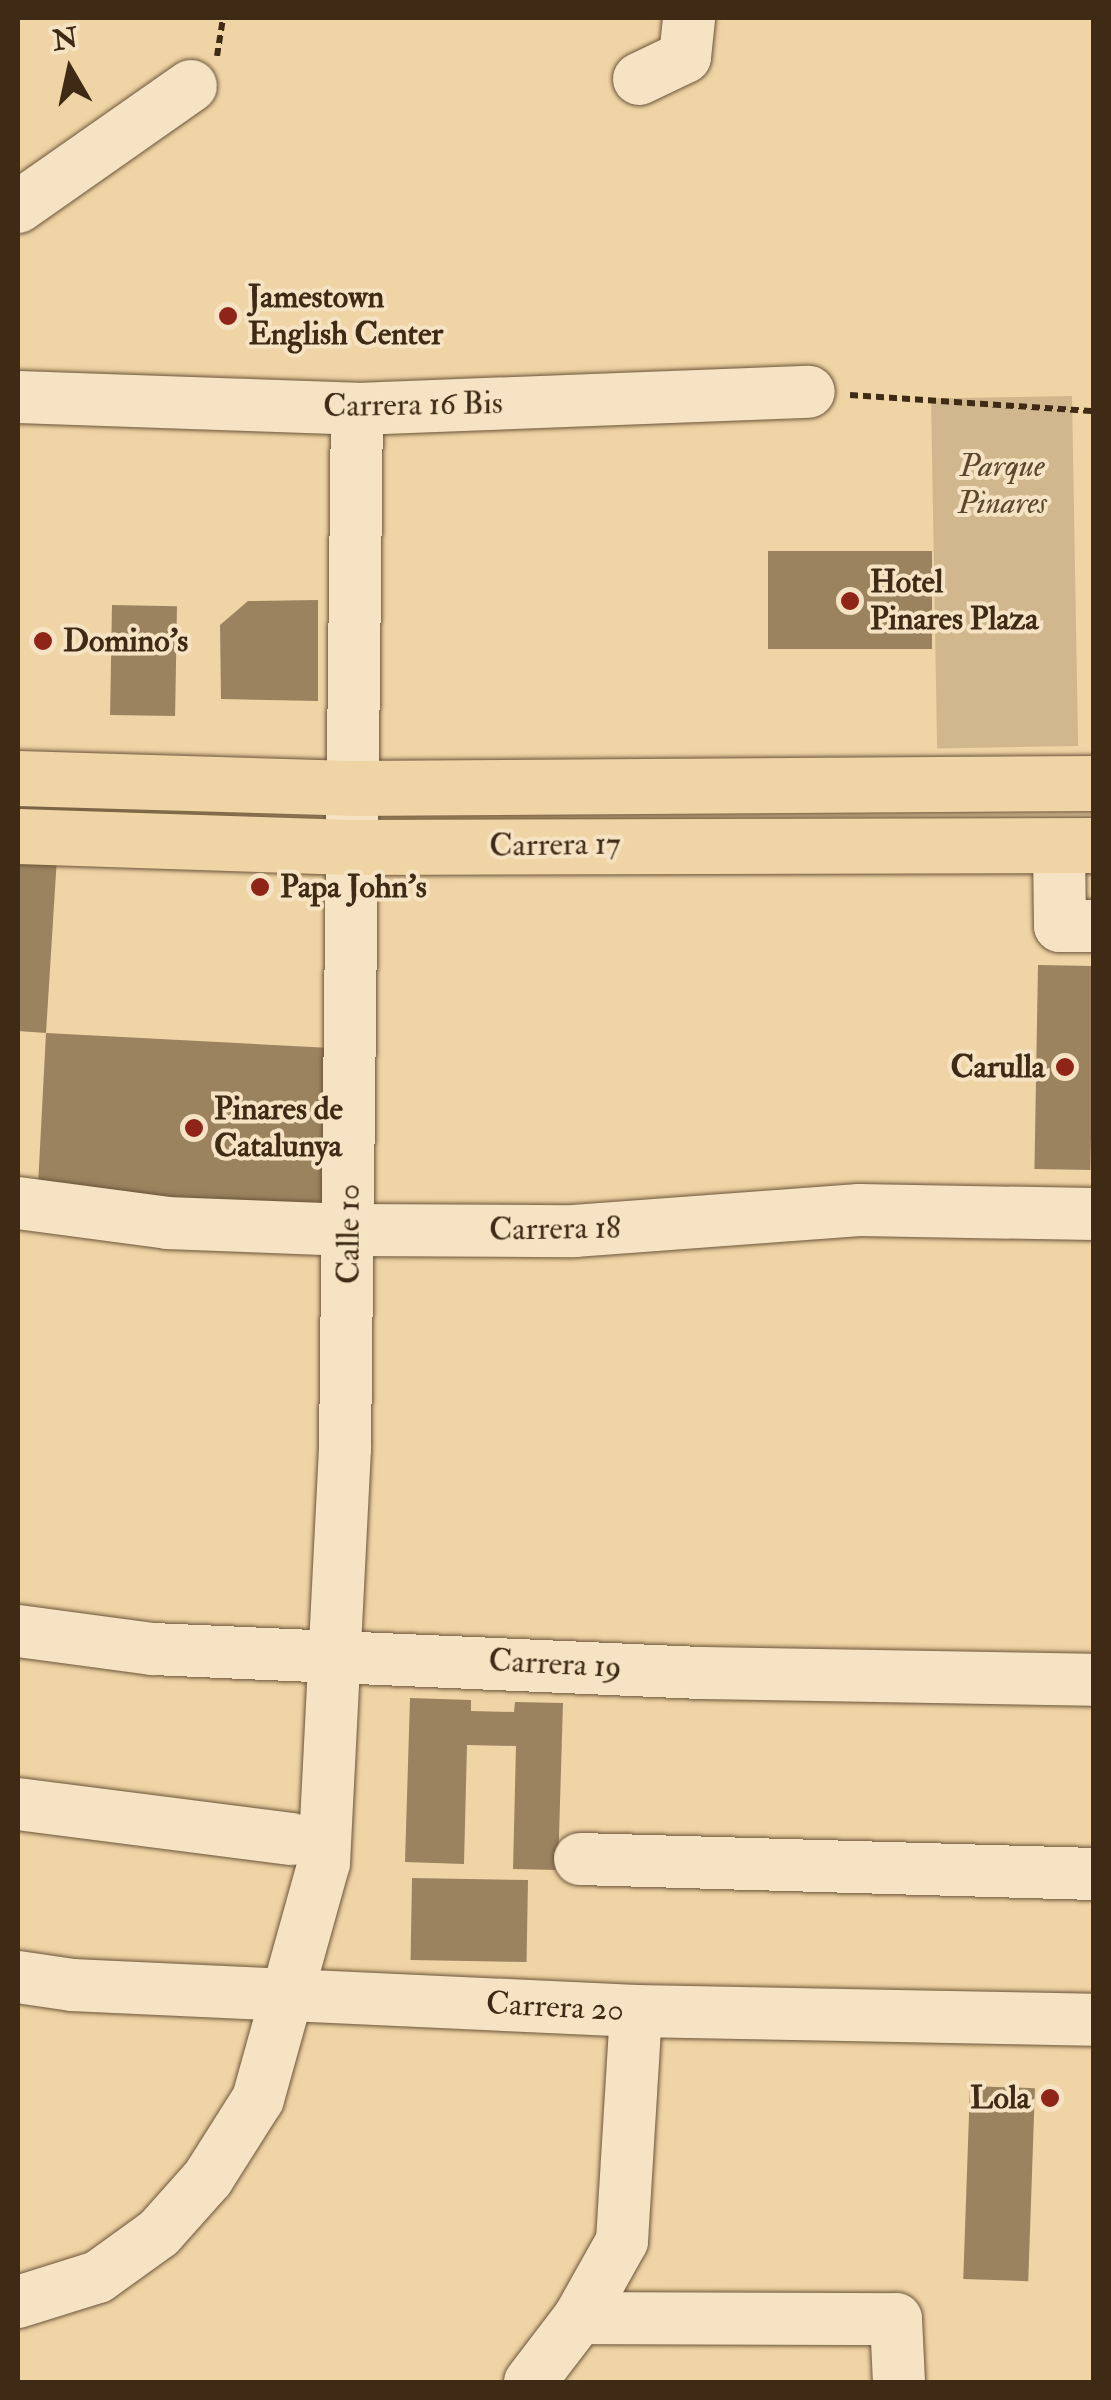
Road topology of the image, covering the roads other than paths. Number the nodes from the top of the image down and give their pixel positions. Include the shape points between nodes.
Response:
1 (689, 18) edge
2 (639, 78) dead end
3 (191, 86) dead end
4 (18, 207) edge
5 (809, 392) road end
6 (18, 397) edge
7 (356, 409) junction
8 (18, 778) edge
9 (1094, 783) edge
10 (351, 788) junction
11 (18, 836) edge
12 (1076, 845) edge
13 (350, 847) junction
14 (1094, 926) edge
15 (18, 1202) edge
16 (1094, 1214) edge
17 (350, 1230) junction
18 (18, 1631) edge
19 (333, 1653) junction
20 (1094, 1680) edge
21 (18, 1804) edge
22 (292, 1839) dead end
23 (580, 1859) dead end
24 (1094, 1874) edge
25 (18, 1977) edge
26 (292, 1994) junction
27 (636, 2011) junction
28 (1094, 2020) edge
29 (18, 2302) edge
30 (579, 2318) junction
31 (530, 2382) edge
32 (899, 2382) edge

1 - 2 street via 685,57
3 - 4 street
5 - 7 street, Carrera 16 Bis
6 - 7 street, Carrera 16 Bis
7 - 10 street, Calle 10
8 - 10 main road, Carrera 17
9 - 10 main road, Carrera 17
10 - 13 street, Calle 10
11 - 13 main road, Carrera 17
12 - 13 main road, Carrera 17
12 - 14 street via 1060,926
13 - 17 street, Calle 10
15 - 17 street, Carrera 18 via 167,1224
16 - 17 street, Carrera 18 via 859,1210 574,1232
17 - 19 street, Calle 10
18 - 19 street, Carrera 19 via 153,1649
19 - 20 street, Carrera 19 via 700,1673
19 - 26 street, Calle 10 via 324,1863
21 - 22 street
23 - 24 street
25 - 26 street, Carrera 20
26 - 27 street, Carrera 20
26 - 29 street, Calle 10 via 258,2098 208,2178 159,2233 98,2277
27 - 28 street, Carrera 20
27 - 30 street via 622,2241
30 - 31 street
30 - 32 street via 896,2319

